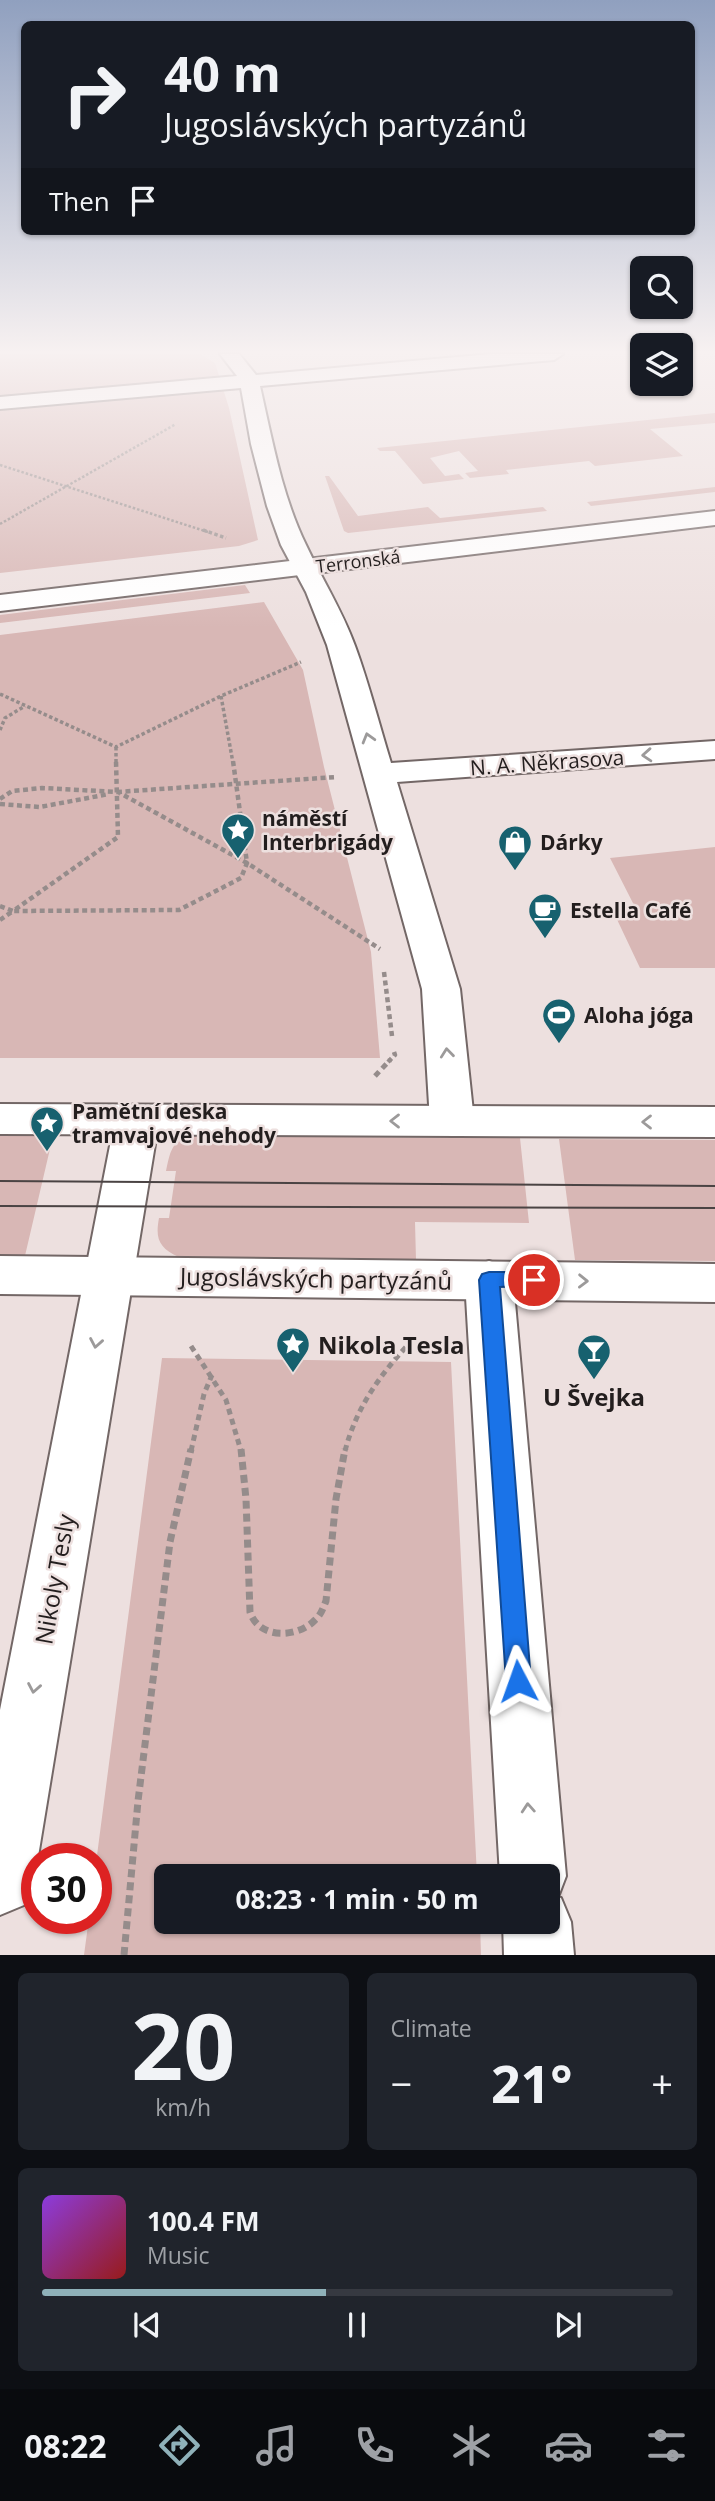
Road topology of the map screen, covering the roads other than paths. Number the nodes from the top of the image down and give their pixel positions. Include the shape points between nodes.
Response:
1 (263, 445) edge
2 (715, 518) edge
3 (305, 567) junction
4 (0, 603) edge
5 (715, 750) edge
6 (378, 774) junction
7 (0, 1119) edge
8 (137, 1120) junction
9 (452, 1121) junction
10 (715, 1122) edge
11 (0, 1275) edge
12 (107, 1276) junction
13 (489, 1280) junction
14 (715, 1283) edge
15 (532, 1864) edge
16 (0, 1881) edge
17 (538, 1934) edge
18 (539, 1955) edge

1 - 3 street via 279,506
2 - 3 street, Terronská
3 - 4 street, Terronská
6 -> 3 street via 341,645
5 -> 6 street, N. A. Někrasova
9 -> 6 street via 440,989
7 - 8 street
9 -> 8 street
8 - 12 street, Nikoly Tesly
10 -> 9 street
11 - 12 street, Jugoslávských partyzánů
12 - 13 street, Jugoslávských partyzánů
12 -> 16 street, Nikoly Tesly
13 -> 14 street, Jugoslávských partyzánů
15 -> 13 street
17 - 18 street

